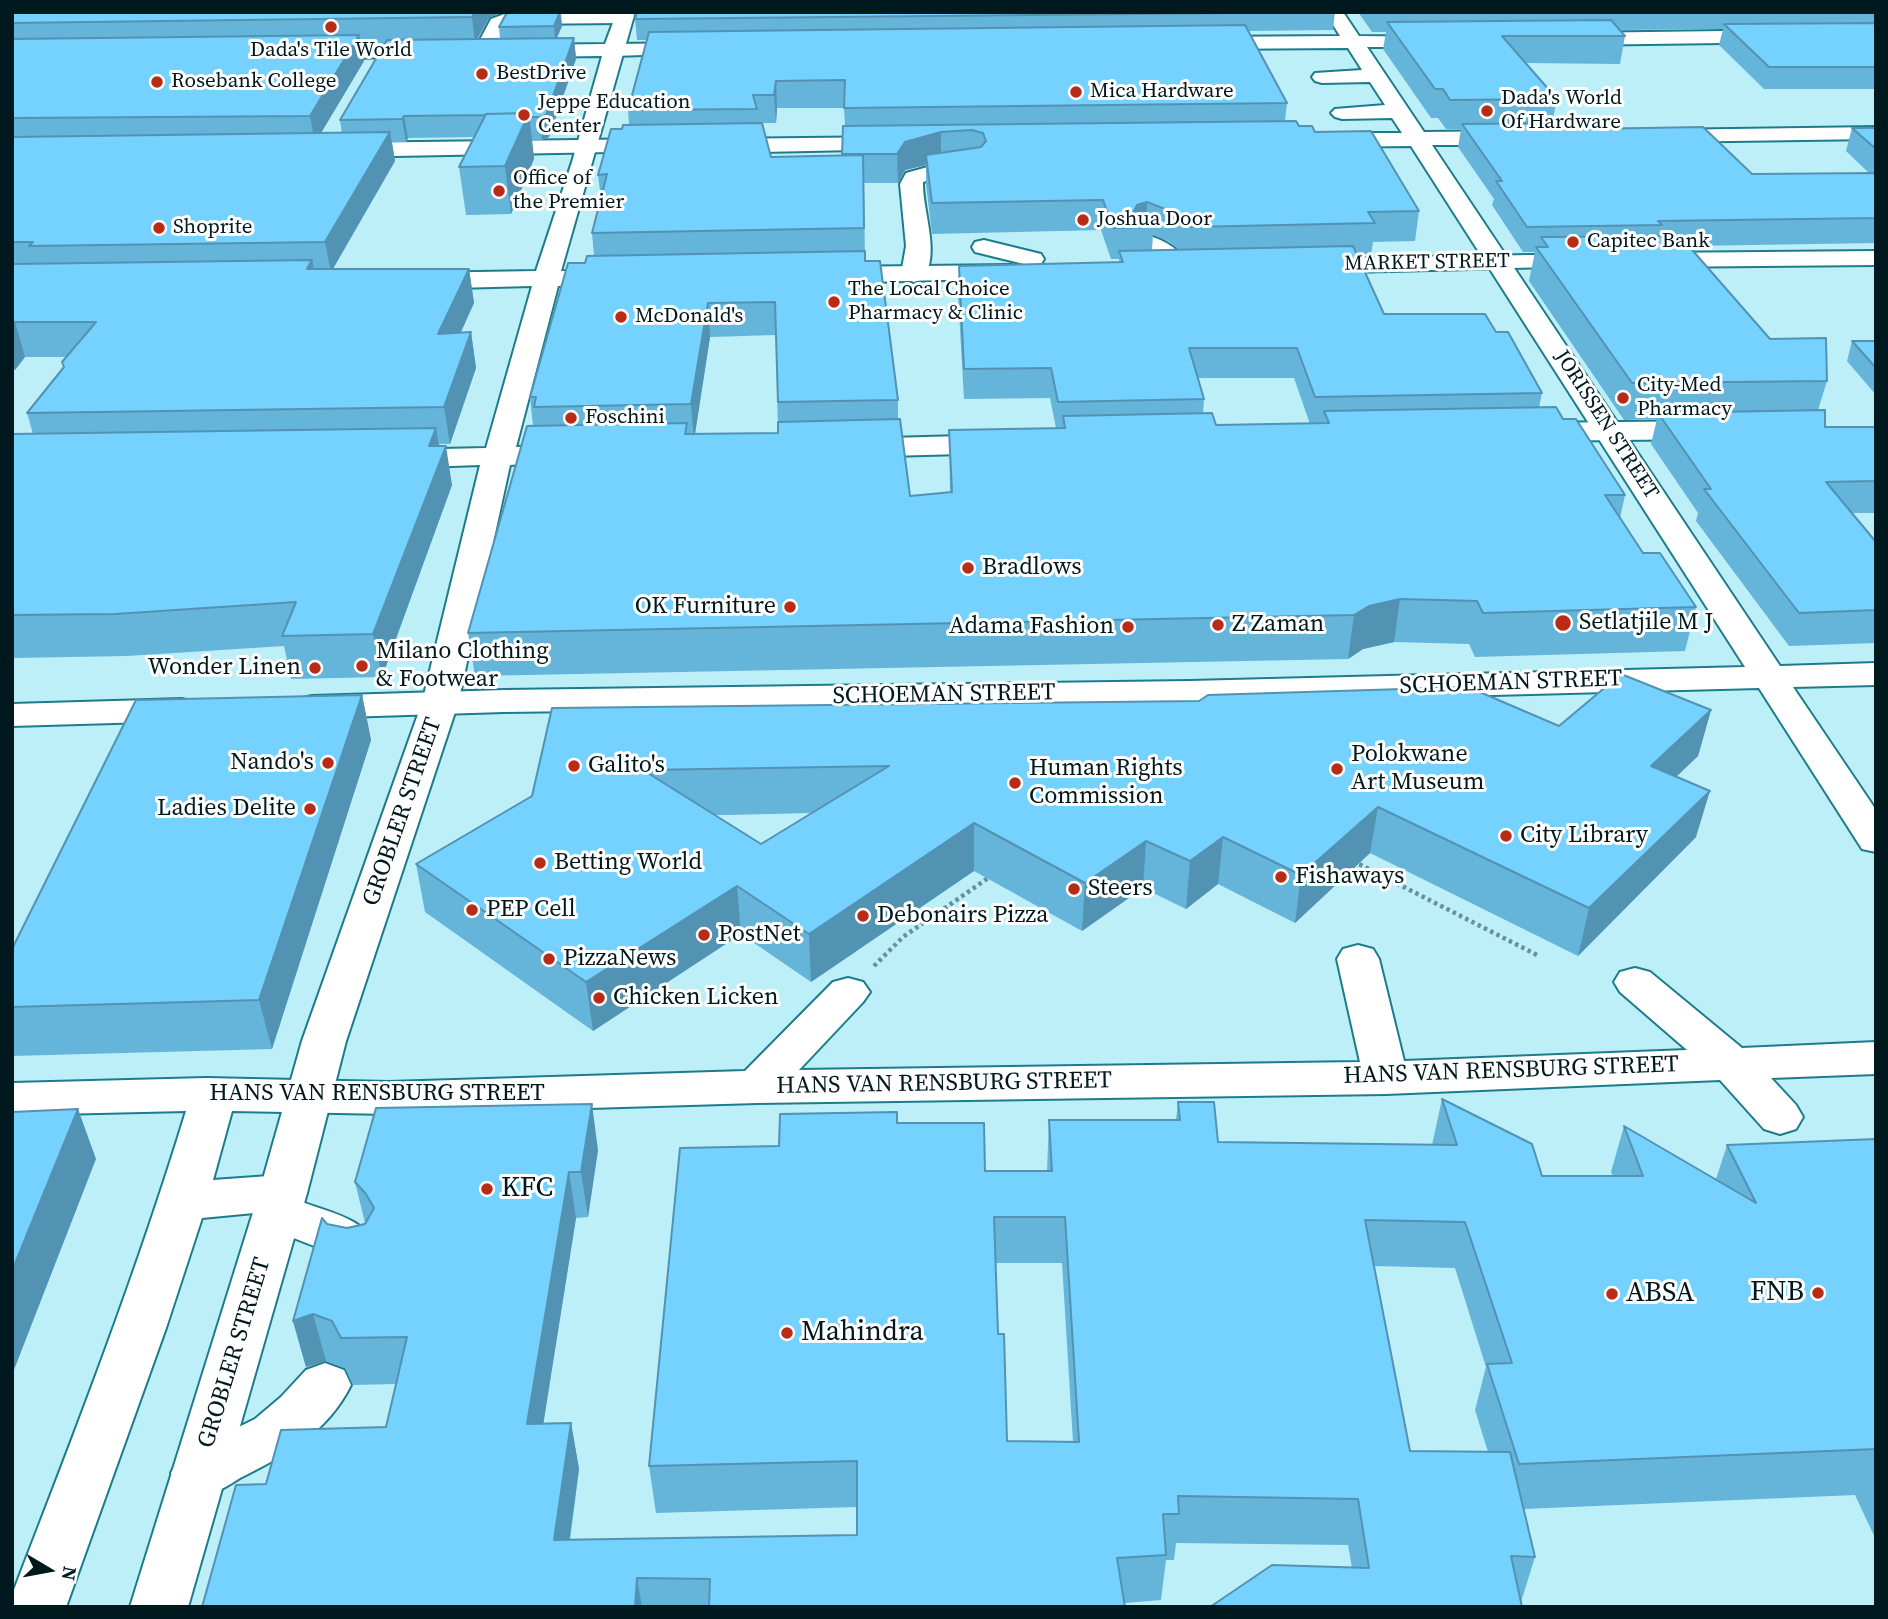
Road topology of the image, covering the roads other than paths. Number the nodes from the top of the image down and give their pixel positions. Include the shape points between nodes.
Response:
1 (1334, 12) edge
2 (625, 15) edge
3 (1876, 35) edge
4 (1548, 39) edge
5 (1453, 40) edge
6 (1354, 41) junction
7 (1188, 43) edge
8 (722, 49) edge
9 (484, 51) junction
10 (614, 51) junction
11 (382, 52) junction
12 (286, 53) edge
13 (369, 74) edge
14 (1376, 76) junction
15 (1322, 77) dead end
16 (1398, 111) junction
17 (1342, 113) dead end
18 (338, 128) dead end
19 (1876, 133) edge
20 (1639, 136) edge
21 (1528, 138) edge
22 (1417, 140) junction
23 (1306, 141) edge
24 (921, 144) edge
25 (586, 147) junction
26 (449, 149) junction
27 (972, 168) edge
28 (359, 172) edge
29 (1051, 242) dead end
30 (1146, 242) edge
31 (984, 247) dead end
32 (1876, 258) edge
33 (1603, 261) edge
34 (1630, 261) edge
35 (1499, 262) junction
36 (1288, 267) edge
37 (1044, 268) junction
38 (1208, 269) edge
39 (1154, 270) edge
40 (1181, 270) junction
41 (914, 274) junction
42 (805, 275) edge
43 (642, 277) edge
44 (549, 278) junction
45 (394, 282) edge
46 (1728, 430) edge
47 (1610, 431) junction
48 (1504, 433) edge
49 (1030, 443) edge
50 (821, 448) edge
51 (598, 453) edge
52 (498, 455) junction
53 (362, 459) edge
54 (1876, 674) edge
55 (1769, 676) junction
56 (440, 703) junction
57 (275, 708) edge
58 (219, 709) edge
59 (12, 715) edge
60 (1876, 841) edge
61 (1358, 959) dead end
62 (1635, 982) dead end
63 (848, 992) road end
64 (1876, 1058) edge
65 (1730, 1062) junction
66 (1386, 1078) junction
67 (757, 1087) junction
68 (214, 1094) junction
69 (309, 1096) junction
70 (12, 1099) edge
71 (1780, 1117) dead end
72 (183, 1201) junction
73 (280, 1202) junction
74 (358, 1253) edge
75 (325, 1385) dead end
76 (199, 1473) junction
77 (37, 1607) edge
78 (159, 1607) edge

1 - 6 main road, JORISSEN STREET
2 - 9 main road via 510,18 498,23
2 - 10 main road, GROBLER STREET
3 - 4 main road
5 - 6 main road
6 - 7 main road
6 - 14 main road, JORISSEN STREET
8 - 10 main road
9 - 10 main road
9 - 11 main road
10 - 25 main road, GROBLER STREET
11 - 12 main road
11 - 13 main road
14 - 15 main road
14 - 16 main road, JORISSEN STREET
16 - 17 main road
16 - 22 main road, JORISSEN STREET
18 - 26 main road via 325,150
19 - 20 main road
21 - 22 main road
22 - 23 main road
22 - 35 main road, JORISSEN STREET
24 - 25 main road
25 - 26 main road
25 - 44 main road, GROBLER STREET
26 - 28 main road
27 - 41 main road via 914,177 918,246
29 - 37 main road via 1038,248
30 - 40 main road via 1157,245
31 - 37 main road
32 - 34 main road
33 - 35 main road, MARKET STREET
35 - 36 main road, MARKET STREET
35 - 47 main road, JORISSEN STREET
37 - 41 main road
38 - 40 main road
39 - 40 main road
41 - 42 main road
43 - 44 main road
44 - 45 main road
44 - 52 main road, GROBLER STREET
46 - 47 main road
47 - 48 main road
47 - 55 main road, JORISSEN STREET
49 - 50 main road
51 - 52 main road
52 - 53 main road
52 - 56 main road, GROBLER STREET
54 - 55 main road, SCHOEMAN STREET
55 - 56 main road, SCHOEMAN STREET via 1177,692
55 - 60 main road, JORISSEN STREET
56 - 57 main road, SCHOEMAN STREET
56 - 69 main road, GROBLER STREET
58 - 59 main road
61 - 66 main road
62 - 65 main road
63 - 67 main road
64 - 65 main road, HANS VAN RENSBURG STREET
65 - 66 main road, HANS VAN RENSBURG STREET
65 - 71 main road
66 - 67 main road, HANS VAN RENSBURG STREET
67 - 69 main road, HANS VAN RENSBURG STREET via 389,1098
68 - 69 main road, HANS VAN RENSBURG STREET
68 - 70 main road, HANS VAN RENSBURG STREET
68 - 72 main road
69 - 73 main road, GROBLER STREET
72 - 73 main road
72 - 77 main road
73 - 74 main road via 344,1238
73 - 76 main road, GROBLER STREET
75 - 76 main road via 274,1435
76 - 78 main road, GROBLER STREET

